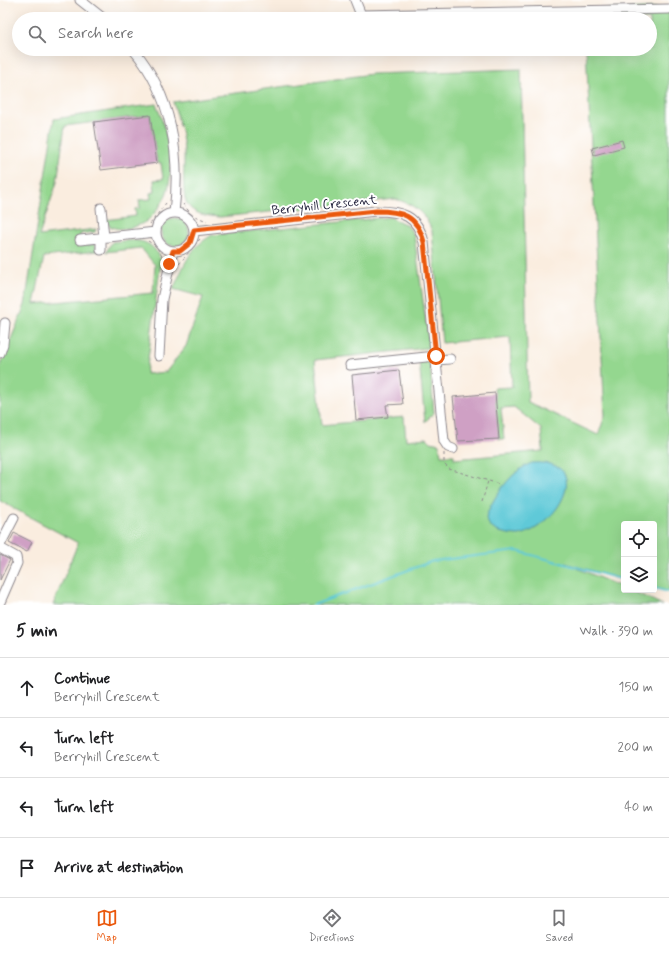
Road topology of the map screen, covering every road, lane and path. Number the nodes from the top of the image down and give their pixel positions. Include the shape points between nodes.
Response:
1 (80, 0) edge
2 (355, 0) edge
3 (669, 10) edge
4 (95, 12) edge
5 (360, 12) edge
6 (546, 12) edge
7 (137, 56) edge
8 (168, 200) dead end
9 (101, 208) dead end
10 (174, 213) junction
11 (146, 227) dead end
12 (194, 230) junction
13 (156, 232) junction
14 (102, 238) junction
15 (80, 240) dead end
16 (144, 240) dead end
17 (101, 250) dead end
18 (173, 251) junction
19 (163, 263) dead end
20 (5, 323) dead end
21 (0, 353) edge
22 (159, 356) dead end
23 (436, 358) junction
24 (450, 359) dead end
25 (350, 364) dead end
26 (444, 441) junction
27 (453, 449) dead end
28 (488, 480) junction
29 (498, 484) dead end
30 (482, 502) dead end
31 (14, 518) dead end
32 (0, 547) edge
33 (0, 602) edge

1 - 4 street
2 - 5 street
3 - 6 street
7 - 10 street via 160,94 172,128 178,174
8 - 11 path
9 - 14 street
10 - 12 street via 185,216
10 - 13 street via 163,217 156,226
12 - 18 street via 190,243 180,251
12 - 23 street, Berryhill Crescent via 376,211 390,211 409,216 419,227 424,242
13 - 14 street
13 - 18 street via 159,243
14 - 15 street
14 - 17 street
16 - 19 path via 153,243 159,249
18 - 22 street via 162,299
20 - 21 street
23 - 24 street
23 - 25 street
23 - 26 street, Berryhill Crescent
26 - 27 street
26 - 28 path via 443,460 446,466
28 - 29 path
28 - 30 path
31 - 32 street
32 - 33 street via 16,557 17,563

